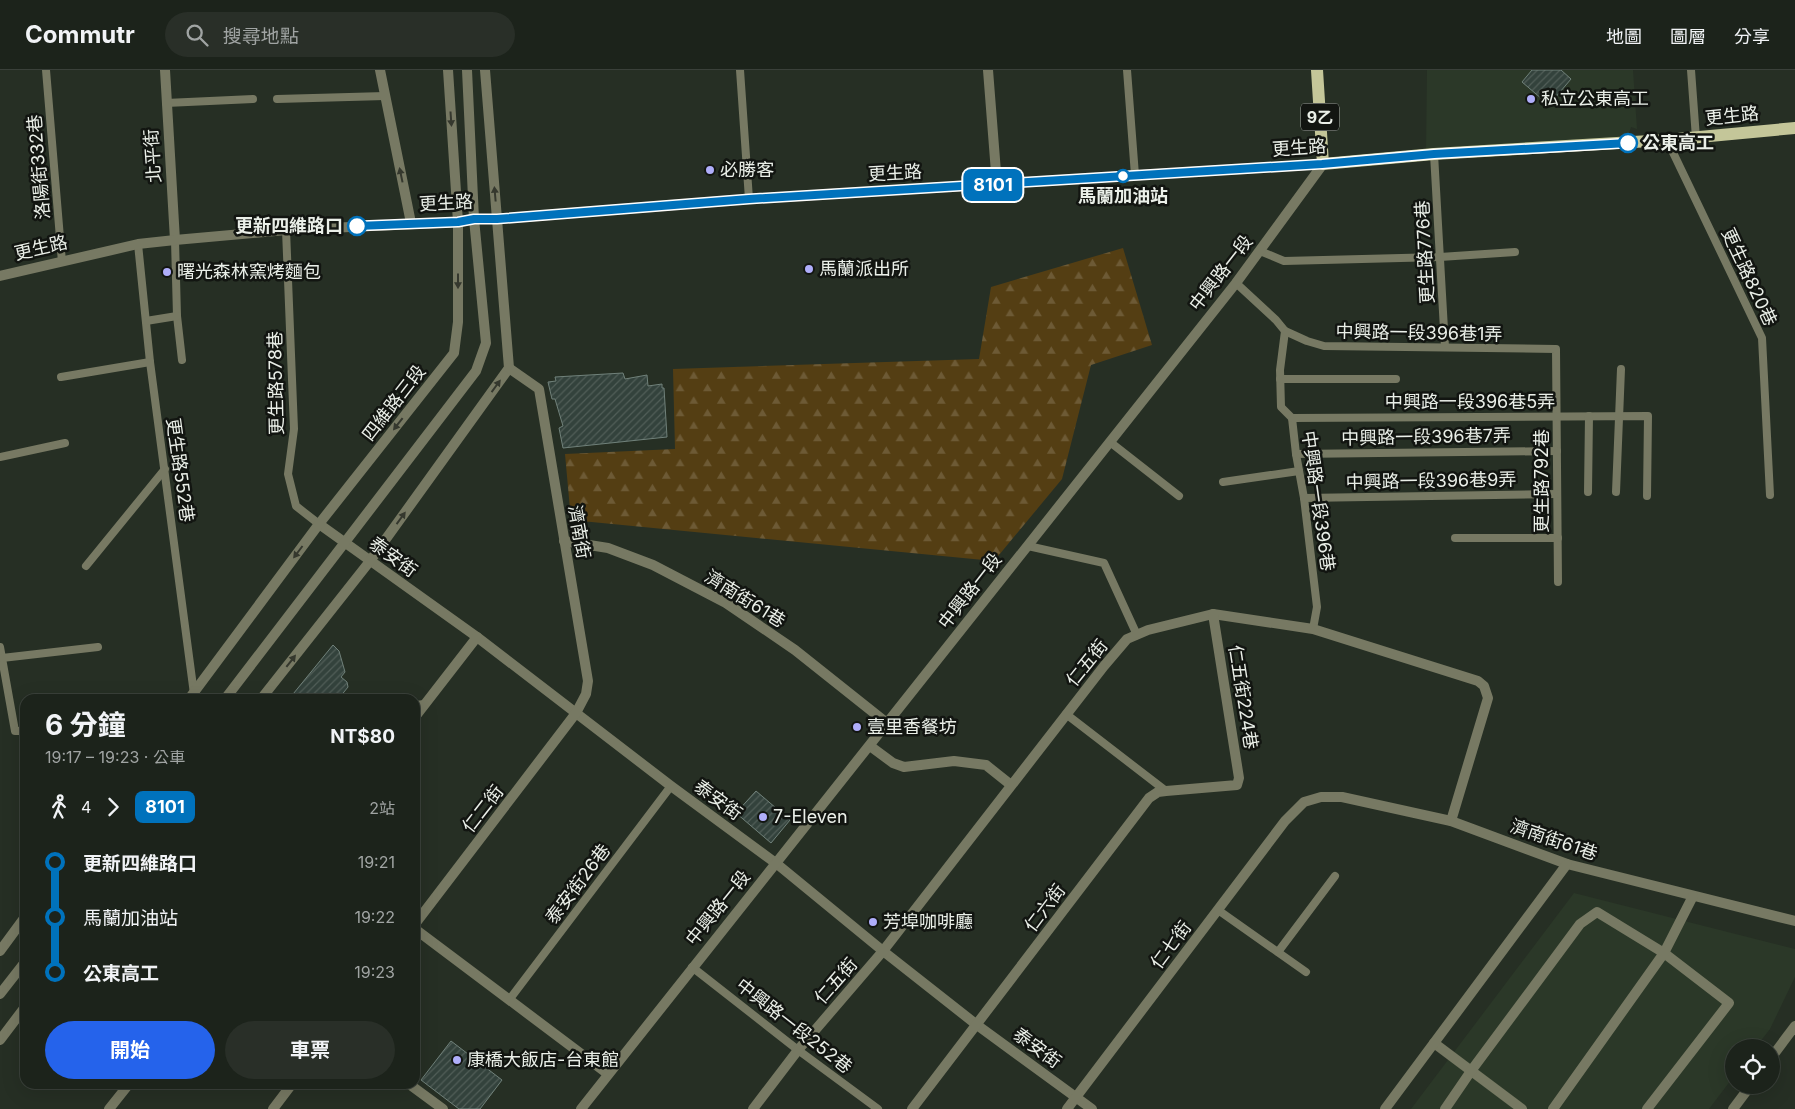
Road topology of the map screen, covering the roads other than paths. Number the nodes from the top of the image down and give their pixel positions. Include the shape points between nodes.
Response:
1 (46, 70) edge
2 (165, 70) edge
3 (380, 70) edge
4 (448, 70) edge
5 (467, 70) edge
6 (485, 70) edge
7 (740, 70) edge
8 (988, 70) edge
9 (1127, 70) edge
10 (1317, 70) edge
11 (1691, 70) edge
12 (384, 96) junction
13 (253, 99) dead end
14 (277, 99) dead end
15 (166, 102) junction
16 (1795, 128) edge
17 (1696, 138) junction
18 (1667, 140) junction
19 (1434, 154) junction
20 (1322, 164) junction
21 (1135, 175) junction
22 (997, 185) junction
23 (749, 199) junction
24 (474, 219) junction
25 (497, 219) junction
26 (458, 222) junction
27 (411, 223) junction
28 (286, 230) junction
29 (175, 240) junction
30 (138, 244) junction
31 (1260, 251) junction
32 (1515, 252) dead end
33 (1440, 257) junction
34 (62, 262) junction
35 (0, 276) edge
36 (1236, 283) junction
37 (177, 316) junction
38 (146, 321) junction
39 (1285, 331) junction
40 (1445, 347) junction
41 (1556, 349) joint
42 (182, 360) dead end
43 (150, 362) junction
44 (509, 368) junction
45 (1621, 369) dead end
46 (61, 377) dead end
47 (1280, 379) junction
48 (1396, 379) dead end
49 (1557, 416) junction
50 (1589, 416) junction
51 (1618, 416) junction
52 (1292, 418) junction
53 (1110, 442) junction
54 (65, 443) dead end
55 (1557, 450) junction
56 (1296, 454) junction
57 (0, 457) edge
58 (164, 469) junction
59 (1299, 471) junction
60 (1223, 482) dead end
61 (1588, 492) dead end
62 (1616, 492) dead end
63 (1557, 494) junction
64 (1770, 495) dead end
65 (1179, 496) dead end
66 (1648, 496) dead end
67 (1304, 498) junction
68 (319, 524) junction
69 (1455, 538) dead end
70 (1558, 538) junction
71 (564, 541) junction
72 (346, 543) junction
73 (1028, 546) junction
74 (370, 561) junction
75 (86, 566) dead end
76 (1558, 582) dead end
77 (1213, 614) junction
78 (1313, 629) junction
79 (1137, 635) junction
80 (477, 637) junction
81 (0, 647) edge
82 (98, 647) dead end
83 (2, 658) junction
84 (193, 694) edge
85 (194, 694) edge
86 (229, 694) edge
87 (265, 694) edge
88 (420, 704) edge
89 (576, 713) junction
90 (1066, 714) junction
91 (888, 724) junction
92 (20, 731) edge
93 (870, 746) junction
94 (1237, 785) joint
95 (671, 786) junction
96 (1011, 786) junction
97 (1166, 791) junction
98 (1304, 802) joint
99 (1451, 821) junction
100 (777, 864) junction
101 (1567, 864) junction
102 (1335, 876) dead end
103 (1693, 896) junction
104 (1218, 910) junction
105 (420, 917) edge
106 (1795, 920) edge
107 (20, 924) edge
108 (420, 933) edge
109 (0, 951) edge
110 (883, 951) junction
111 (1278, 952) junction
112 (1664, 954) junction
113 (692, 966) junction
114 (20, 968) edge
115 (1306, 972) dead end
116 (0, 994) edge
117 (509, 1000) junction
118 (20, 1014) edge
119 (977, 1025) junction
120 (1795, 1026) edge
121 (0, 1040) edge
122 (1434, 1044) junction
123 (1780, 1046) edge
124 (798, 1050) junction
125 (1471, 1071) junction
126 (608, 1074) junction
127 (125, 1089) edge
128 (288, 1089) edge
129 (415, 1089) edge
130 (1744, 1094) edge
131 (1076, 1097) junction
132 (437, 1107) edge
133 (109, 1109) edge
134 (273, 1109) edge
135 (581, 1109) edge
136 (753, 1109) edge
137 (878, 1109) edge
138 (912, 1109) edge
139 (1067, 1109) edge
140 (1092, 1109) edge
141 (1385, 1109) edge
142 (1445, 1109) edge
143 (1522, 1109) edge
144 (1553, 1109) edge
145 (1647, 1109) edge
146 (1733, 1109) edge

1 - 34 lane, 洛陽街332巷
2 - 15 street, 北平街
3 - 12 street
4 -> 26 street, 四維路三段
5 - 24 street
25 -> 6 street
7 - 23 lane
8 - 22 street
9 - 21 lane
10 - 20 main road, 9乙
11 - 17 lane
12 - 14 lane
27 -> 12 street
13 - 15 lane
15 - 29 street, 北平街
16 - 17 main road, 更生路
17 - 18 main road, 更生路
18 - 19 main road, 更生路
18 - 64 lane, 更生路820巷 via 1762,338
19 - 20 main road, 更生路
19 - 33 lane, 更生路776巷
20 - 21 street, 更生路
20 - 31 street, 中興路一段
21 - 22 street, 更生路
22 - 23 street, 更生路
23 - 25 street, 更生路
24 - 25 street, 更生路
24 - 26 street, 更生路
24 - 72 street via 486,343 476,371
25 - 44 street
26 - 27 street, 更生路
26 -> 68 street, 四維路三段 via 458,322 454,353
27 - 28 street, 更生路
28 - 29 street, 更生路
28 - 68 lane, 更生路578巷 via 294,429 288,474 296,506
29 - 30 street, 更生路
29 - 37 lane
30 - 34 street, 更生路
30 - 38 lane, 更生路552巷
31 - 33 lane via 1284,261
31 - 36 street, 中興路一段
32 - 33 lane
33 - 40 lane, 更生路776巷
34 - 35 street, 更生路
36 - 39 lane
36 - 53 street, 中興路一段
37 - 38 lane
37 - 42 lane
38 - 43 lane, 更生路552巷
39 - 40 lane, 中興路一段396巷1弄 via 1324,346
39 - 47 lane, 中興路一段396巷
40 - 41 lane, 中興路一段396巷1弄
41 - 49 lane, 更生路792巷
43 - 46 lane
43 - 58 lane, 更生路552巷
44 - 71 street, 濟南街 via 539,389
74 -> 44 street
45 - 51 lane
47 - 48 lane
47 - 52 lane, 中興路一段396巷 via 1281,407
49 - 50 lane, 中興路一段396巷5弄
49 - 52 lane, 中興路一段396巷5弄
49 - 55 lane, 更生路792巷
50 - 51 lane, 中興路一段396巷5弄
50 - 61 lane
51 - 62 lane
51 - 66 lane, 中興路一段396巷5弄 via 1648,416
52 - 56 lane, 中興路一段396巷
53 - 65 lane
53 - 73 street, 中興路一段
54 - 57 lane
55 - 56 lane, 中興路一段396巷7弄
55 - 63 lane, 更生路792巷
56 - 59 lane, 中興路一段396巷
58 - 75 lane
58 - 84 lane, 更生路552巷
59 - 60 lane
59 - 67 lane, 中興路一段396巷
63 - 67 lane, 中興路一段396巷9弄
63 - 70 lane, 更生路792巷
67 - 78 lane, 中興路一段396巷 via 1317,607
68 - 72 street, 泰安街
68 -> 85 street, 四維路三段
69 - 70 lane
70 - 76 lane, 更生路792巷
71 - 89 street, 濟南街 via 588,681 586,694
71 - 91 street, 濟南街61巷 via 608,548 652,564 726,603 795,650
72 - 74 street, 泰安街
72 - 86 street
73 - 79 lane via 1104,563
73 - 91 street, 中興路一段
74 - 80 street, 泰安街
87 -> 74 street
77 - 78 street, 仁五街
77 - 79 street, 仁五街
77 - 94 street, 仁五街224巷 via 1239,778
78 - 99 street, 仁五街 via 1478,681 1484,686 1488,698
79 - 90 street, 仁五街 via 1128,639
80 - 88 street
80 - 89 street, 泰安街
81 - 83 lane
82 - 83 lane
83 - 92 lane via 15,731
89 - 95 street, 泰安街
89 - 105 street, 仁二街
90 - 96 street, 仁五街
90 - 97 lane
91 - 93 street, 中興路一段
93 - 96 street via 904,767 954,761 986,765
93 - 100 street, 中興路一段
94 - 97 street, 仁六街
95 - 100 street, 泰安街
95 - 117 lane, 泰安街26巷
96 - 110 street, 仁五街
97 - 119 street, 仁六街 via 1149,798
98 - 99 street, 濟南街61巷 via 1321,796 1342,797
98 - 104 street, 仁七街 via 1285,821
99 - 101 street, 濟南街61巷
100 - 110 street, 泰安街
100 - 113 street, 中興路一段
101 - 103 street, 濟南街61巷
101 - 122 street
102 - 111 lane
103 - 106 street, 濟南街61巷
103 - 112 street
104 - 111 lane
104 - 131 street, 仁七街
107 - 109 street
108 - 117 street
110 - 119 street, 泰安街
110 - 124 street, 仁五街
111 - 115 lane
112 - 125 street via 1597,912 1580,924
112 - 144 street
112 - 145 street via 1730,1003
113 - 124 lane, 中興路一段252巷
113 - 126 street, 中興路一段
114 - 116 street
117 - 126 street
118 - 121 street
119 - 131 street, 泰安街
119 - 138 street, 仁六街
120 - 123 street
122 - 125 street
122 - 141 street
124 - 136 street, 仁五街
124 - 137 lane, 中興路一段252巷
125 - 142 street
125 - 143 street
126 - 135 street, 中興路一段
127 - 133 street
128 - 134 street
129 - 132 street
130 - 146 street
131 - 139 street, 仁七街
131 - 140 street, 泰安街

